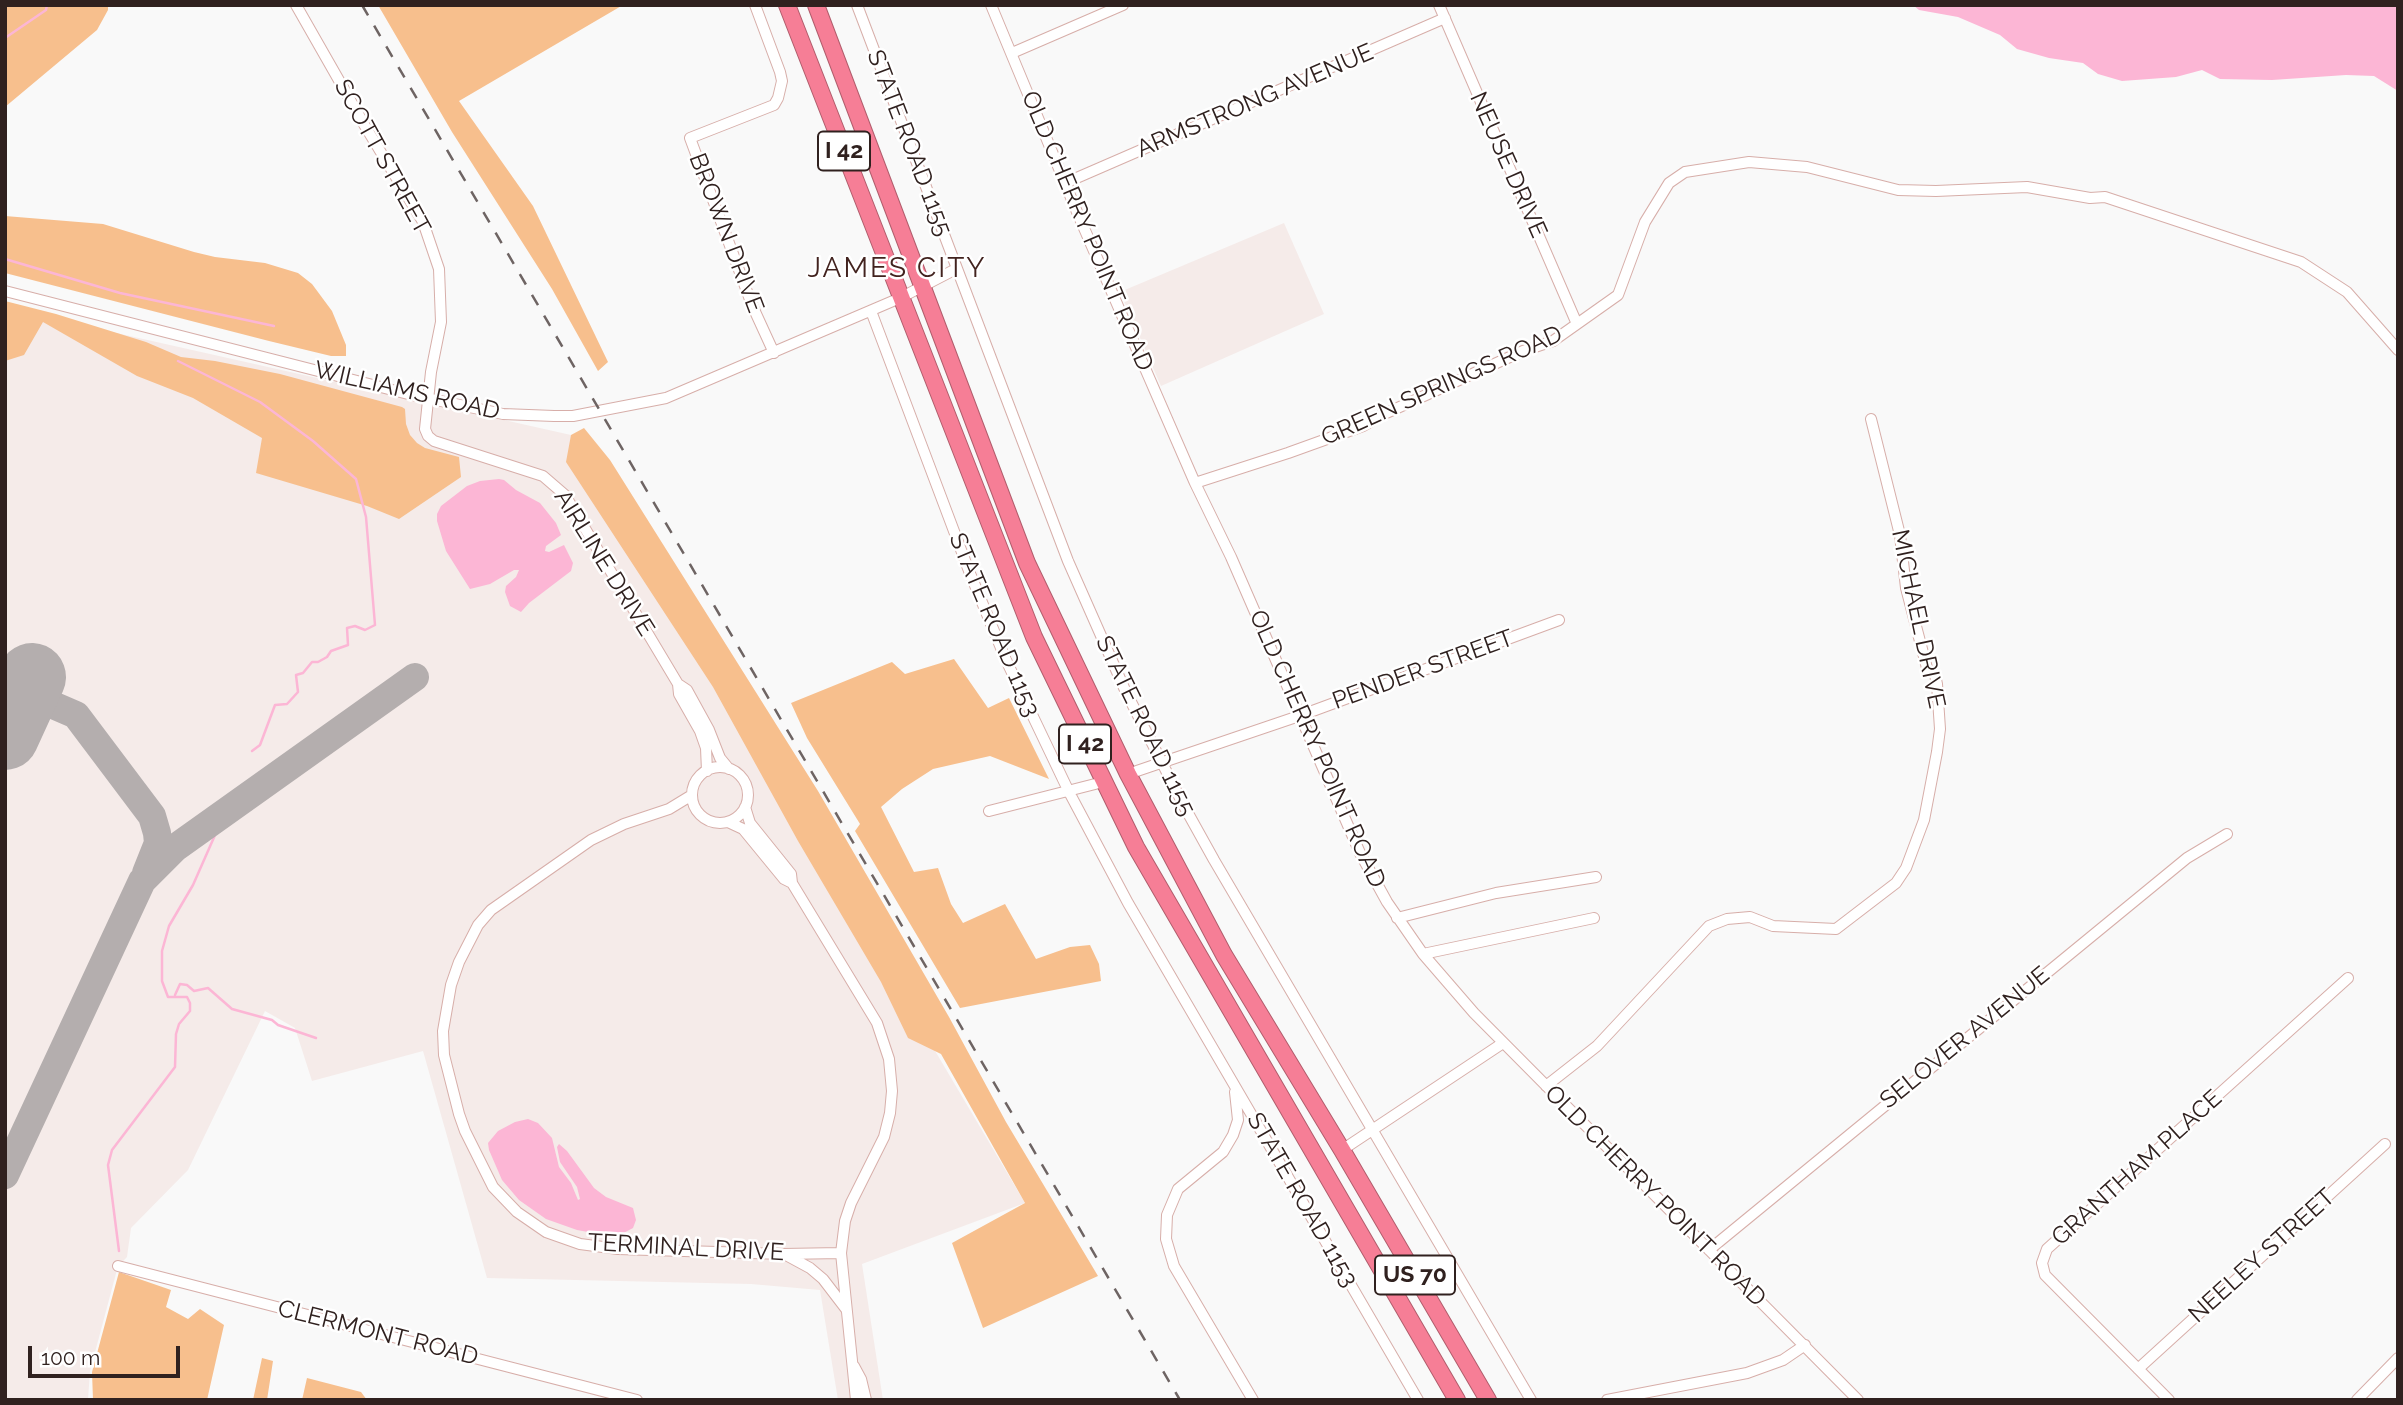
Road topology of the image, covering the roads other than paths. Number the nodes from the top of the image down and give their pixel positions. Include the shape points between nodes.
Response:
1 (296, 5) edge
2 (755, 5) edge
3 (787, 5) edge
4 (816, 5) edge
5 (857, 5) edge
6 (991, 5) edge
7 (1123, 5) edge
8 (1439, 5) edge
9 (1445, 18) junction
10 (1012, 53) junction
11 (1065, 183) junction
12 (956, 269) junction
13 (922, 288) junction
14 (5, 291) edge
15 (900, 298) junction
16 (872, 311) junction
17 (1577, 324) junction
18 (2398, 350) edge
19 (774, 353) junction
20 (429, 399) junction
21 (1871, 419) dead end
22 (1195, 483) junction
23 (1559, 620) dead end
24 (678, 684) junction
25 (1299, 716) junction
26 (1162, 764) junction
27 (729, 769) junction
28 (707, 771) junction
29 (1128, 774) junction
30 (1103, 782) junction
31 (1069, 792) junction
32 (692, 795) junction
33 (745, 807) junction
34 (989, 811) dead end
35 (728, 822) junction
36 (2227, 834) dead end
37 (1596, 877) dead end
38 (792, 883) junction
39 (1397, 918) junction
40 (1594, 918) dead end
41 (1423, 954) junction
42 (2348, 978) dead end
43 (1503, 1044) junction
44 (1228, 1073) junction
45 (1546, 1086) junction
46 (1372, 1130) junction
47 (2385, 1144) dead end
48 (1342, 1150) junction
49 (1709, 1250) junction
50 (841, 1253) junction
51 (783, 1254) junction
52 (118, 1266) dead end
53 (846, 1309) junction
54 (1805, 1345) junction
55 (2398, 1358) edge
56 (852, 1363) junction
57 (2138, 1368) junction
58 (637, 1400) edge
59 (856, 1400) edge
60 (866, 1400) edge
61 (1254, 1400) edge
62 (1418, 1400) edge
63 (1458, 1400) edge
64 (1488, 1400) edge
65 (1531, 1400) edge
66 (1607, 1400) edge
67 (1858, 1400) edge
68 (2169, 1400) edge
69 (2357, 1400) edge

1 - 20 street, SCOTT STREET via 423,222 439,269 441,321
2 - 19 street, BROWN DRIVE via 780,72 778,98 774,105 691,138
3 - 15 highway, I 42
4 - 13 highway, US 70
5 - 12 street, STATE ROAD 1155
6 - 10 street, OLD CHERRY POINT ROAD
7 - 10 street
8 - 9 street, NEUSE DRIVE
9 - 11 street, ARMSTRONG AVENUE
9 - 17 street, NEUSE DRIVE
10 - 11 street, OLD CHERRY POINT ROAD
11 - 22 street, OLD CHERRY POINT ROAD
12 - 13 street, WILLIAMS ROAD
12 - 26 street, STATE ROAD 1155 via 1073,573
13 - 15 street, WILLIAMS ROAD
13 - 29 highway, US 70 via 1027,563
14 - 20 street, WILLIAMS ROAD
15 - 16 street, WILLIAMS ROAD
15 - 30 highway, I 42 via 1034,637
16 - 19 street, WILLIAMS ROAD
16 - 31 street, STATE ROAD 1153 via 969,571
17 - 18 street, GREEN SPRINGS ROAD via 1618,295 1645,222 1669,183 1685,172 1749,162 1807,167 1898,190 2027,187 2113,200 2301,262 2347,292
17 - 22 street, GREEN SPRINGS ROAD via 1553,341 1363,426
19 - 20 street, WILLIAMS ROAD via 666,398 573,416 503,414
20 - 24 street, AIRLINE DRIVE via 425,429 434,441 524,469 565,495
21 - 45 street, MICHAEL DRIVE via 1900,535 1906,588 1927,668 1935,675 1939,709 1937,752 1924,821 1906,868 1896,883 1836,929 1773,926 1750,917 1709,926 1597,1046
22 - 25 street, OLD CHERRY POINT ROAD
23 - 25 street, PENDER STREET
24 - 27 street via 687,690
24 - 28 street via 706,748
25 - 26 street, PENDER STREET
25 - 39 street, OLD CHERRY POINT ROAD via 1360,853
26 - 29 street, PENDER STREET
26 - 46 street, STATE ROAD 1155
27 - 28 street
27 - 33 street via 747,789
28 - 32 street, TERMINAL DRIVE via 696,781
29 - 48 highway, US 70 via 1224,955
30 - 31 street
30 - 63 highway, I 42 via 1136,847
31 - 34 street
31 - 44 street, STATE ROAD 1153
32 - 35 street via 704,818
32 - 51 street, TERMINAL DRIVE via 669,809 600,834 491,910 470,939 451,985 444,1055 465,1131 494,1187 517,1212 546,1232 580,1244 618,1249
33 - 35 street
33 - 38 street via 750,823 791,874
35 - 38 street via 743,829
36 - 49 street, SELOVER AVENUE via 2187,858
37 - 39 street via 1496,893
38 - 50 street via 877,1023 889,1059 892,1091 887,1125 851,1203
39 - 41 street, OLD CHERRY POINT ROAD
40 - 41 street
41 - 43 street, OLD CHERRY POINT ROAD
42 - 57 street, GRANTHAM PLACE via 2047,1249 2042,1263 2045,1275
43 - 45 street, OLD CHERRY POINT ROAD
43 - 46 street
44 - 61 street, STATE ROAD 1153 via 1238,1120 1233,1135 1223,1152 1178,1189 1167,1215 1166,1239 1174,1266
44 - 62 street, STATE ROAD 1153
45 - 49 street, OLD CHERRY POINT ROAD
46 - 48 street
46 - 65 street, STATE ROAD 1155
47 - 57 street, NEELEY STREET
48 - 64 highway, US 70
49 - 54 street, OLD CHERRY POINT ROAD
50 - 51 street, TERMINAL DRIVE
50 - 53 street
51 - 53 street via 823,1279
52 - 58 street, CLERMONT ROAD
53 - 56 street
54 - 66 street via 1783,1360 1747,1373
54 - 67 street, OLD CHERRY POINT ROAD
55 - 69 street
56 - 59 street
56 - 60 street via 862,1379
57 - 68 street, GRANTHAM PLACE

